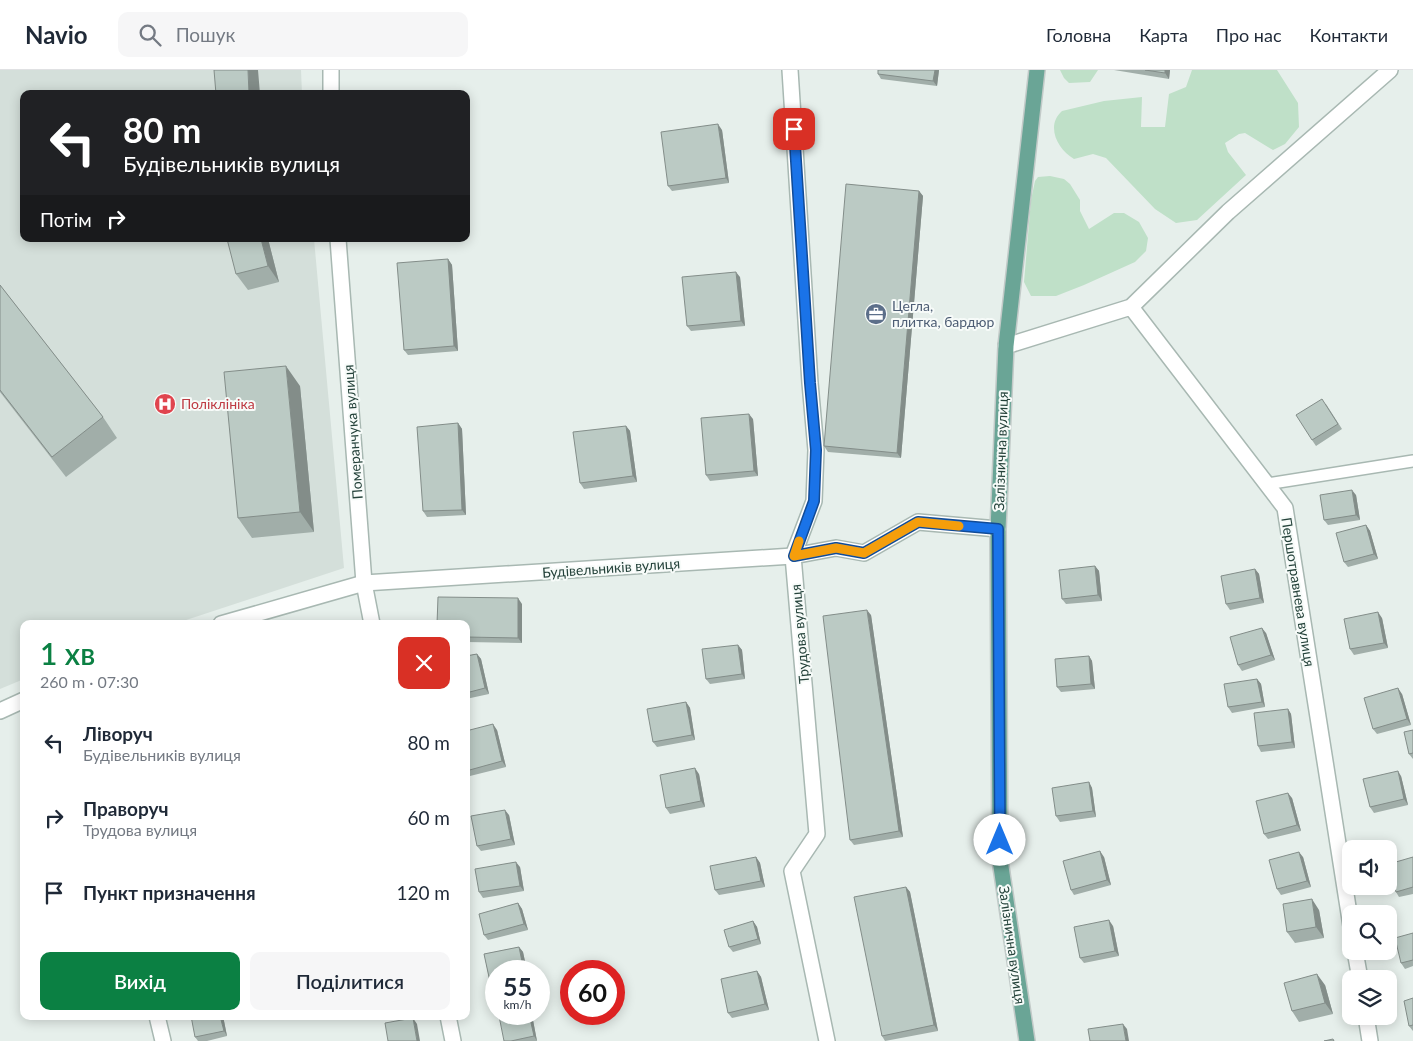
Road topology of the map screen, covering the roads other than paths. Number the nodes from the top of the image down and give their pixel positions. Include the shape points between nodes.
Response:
1 (331, 70) edge
2 (790, 70) edge
3 (1037, 70) edge
4 (1390, 70) edge
5 (331, 90) edge
6 (338, 242) edge
7 (1131, 308) junction
8 (1006, 346) junction
9 (1413, 460) edge
10 (1267, 484) junction
11 (998, 529) junction
12 (794, 556) junction
13 (364, 583) junction
14 (235, 620) edge
15 (371, 620) edge
16 (20, 702) edge
17 (0, 711) edge
18 (1348, 905) edge
19 (158, 1020) edge
20 (449, 1020) edge
21 (1367, 1025) edge
22 (163, 1041) edge
23 (453, 1041) edge
24 (826, 1041) edge
25 (1027, 1041) edge
26 (1370, 1041) edge

1 - 5 street
2 - 12 street, Трудова вулиця via 816,450 814,501
3 - 8 main road, Залізнична вулиця
4 - 7 street via 1228,212
6 - 13 street, Померанчука вулиця
7 - 8 street
7 - 10 street, Першотравнева вулиця
8 - 11 main road, Залізнична вулиця
9 - 10 lane
10 - 18 street, Першотравнева вулиця via 1285,508
11 - 12 street, Будівельників вулиця via 918,522 864,553 836,548
11 - 25 main road, Залізнична вулиця via 1000,860
12 - 13 street, Будівельників вулиця
12 - 24 street, Трудова вулиця via 817,834 792,871
13 - 14 street, Будівельників вулиця
13 - 15 street, Померанчука вулиця
16 - 17 street
19 - 22 street
20 - 23 street
21 - 26 street

